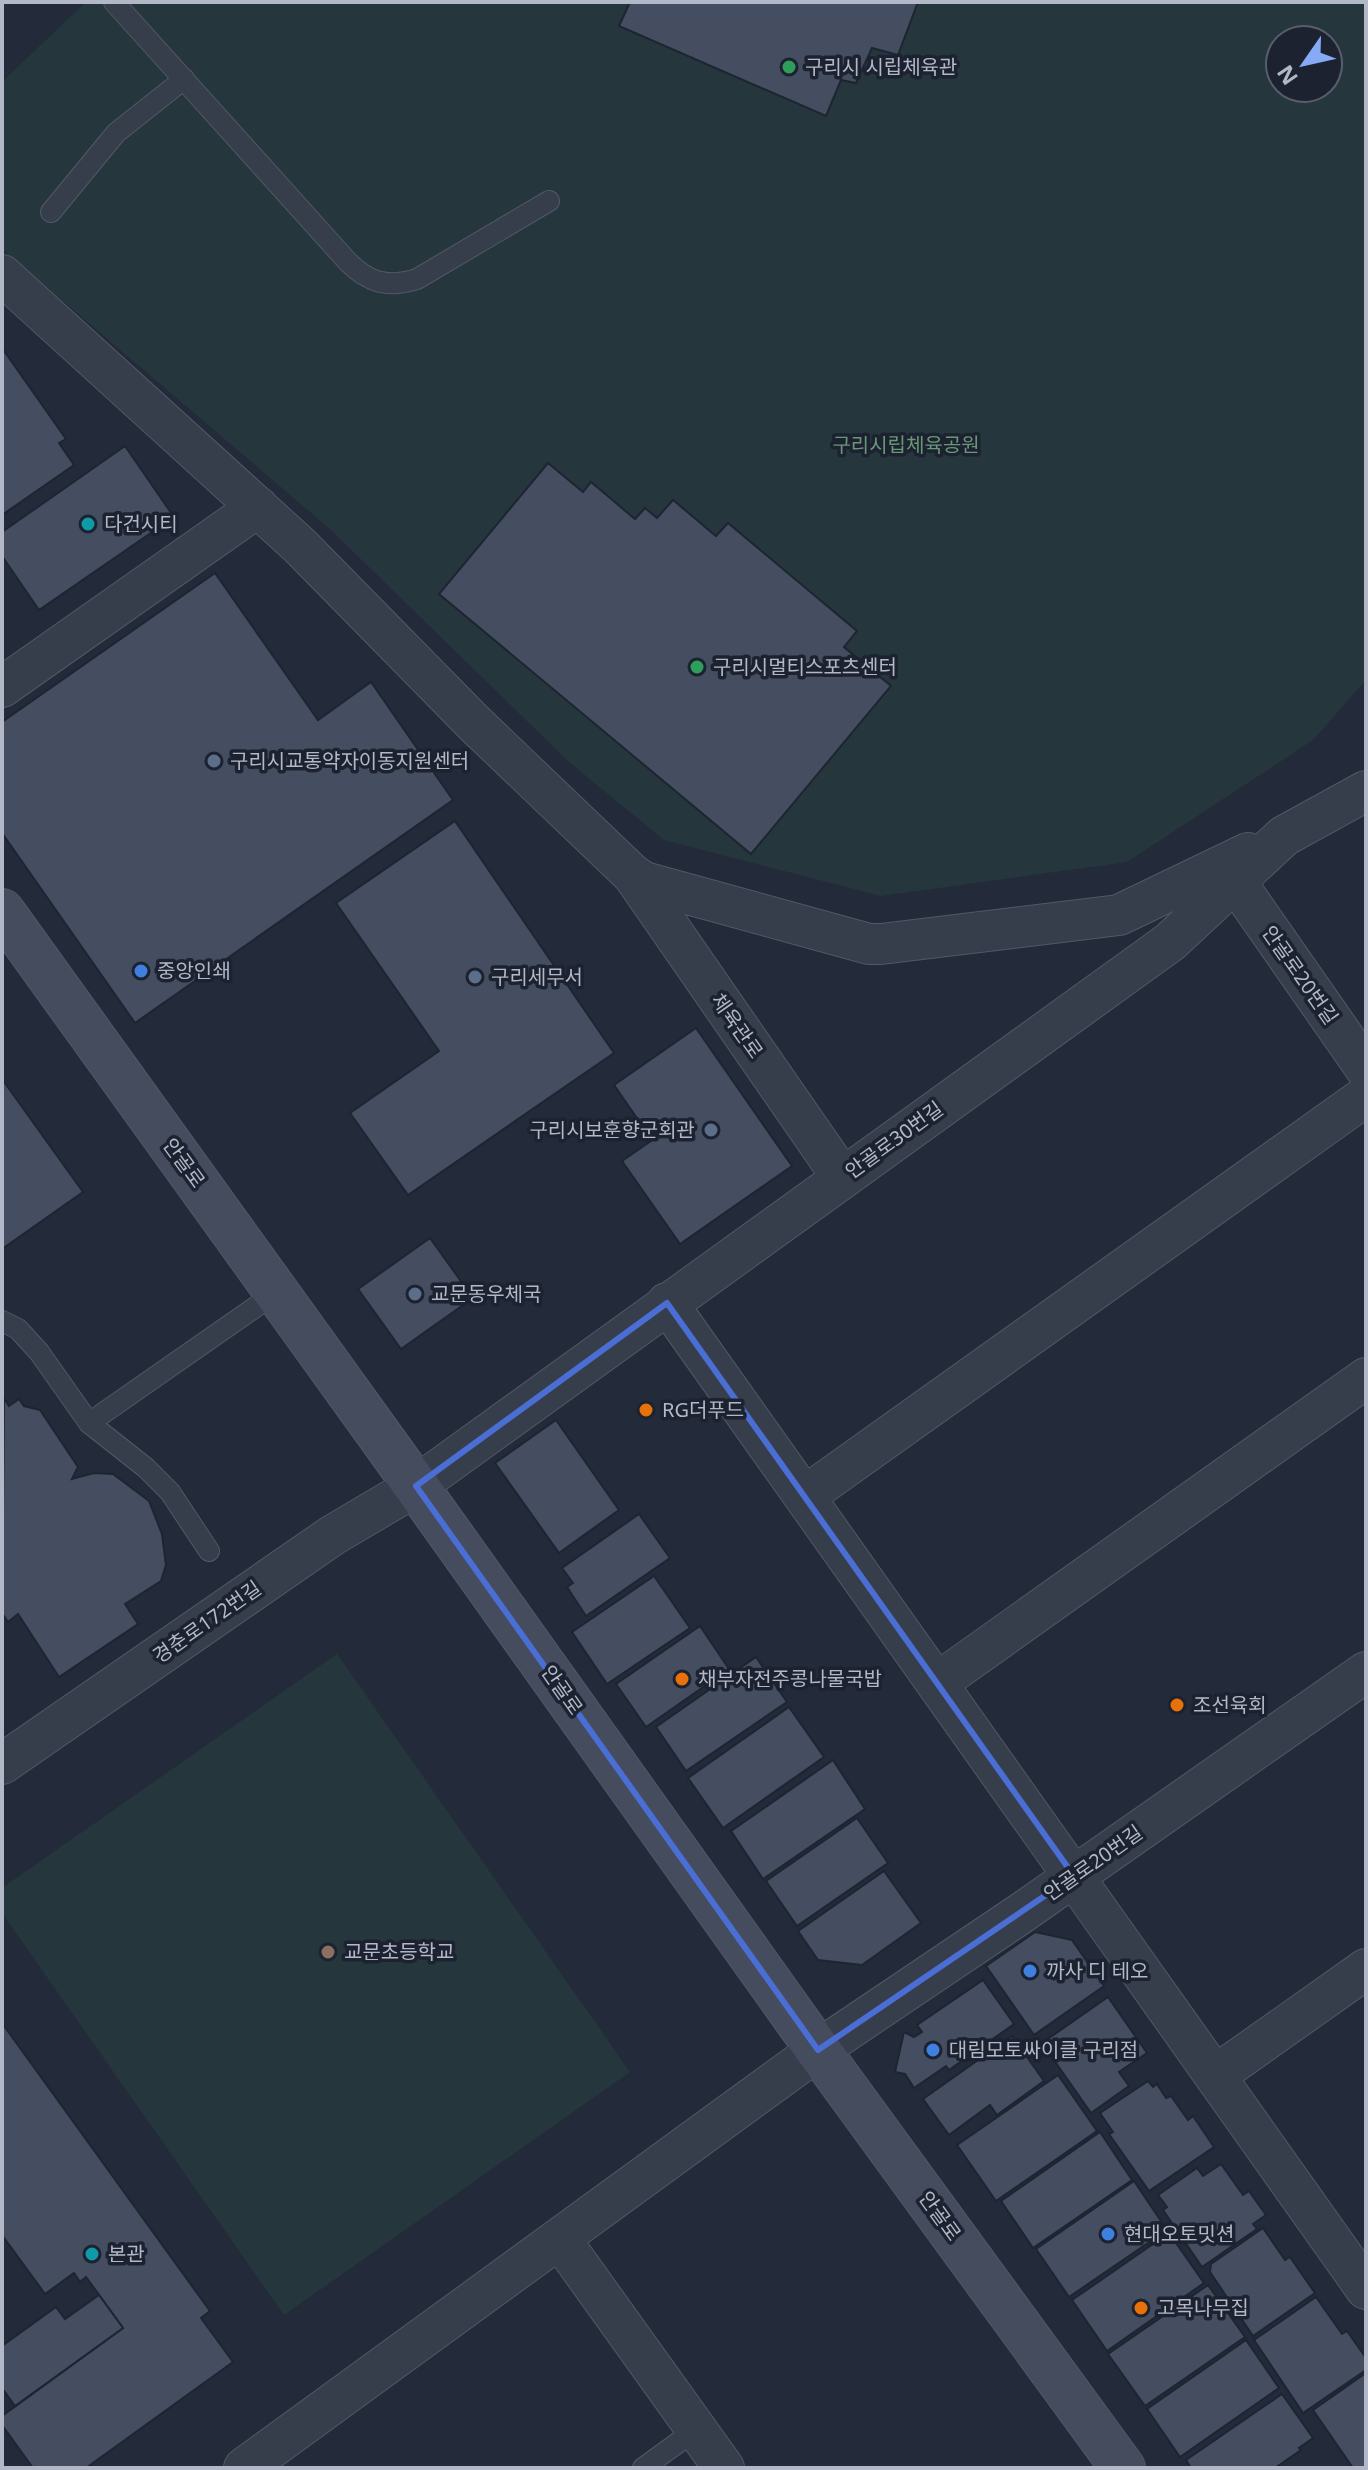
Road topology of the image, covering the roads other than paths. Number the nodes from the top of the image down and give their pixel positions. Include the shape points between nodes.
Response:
1 (114, 2) edge
2 (184, 79) junction
3 (549, 201) dead end
4 (51, 212) dead end
5 (2, 275) edge
6 (258, 507) junction
7 (2, 687) edge
8 (1366, 791) edge
9 (1284, 836) junction
10 (633, 875) junction
11 (1235, 881) junction
12 (2, 911) edge
13 (1366, 1069) edge
14 (1366, 1096) edge
15 (842, 1177) junction
16 (277, 1292) junction
17 (667, 1303) junction
18 (2, 1321) edge
19 (1366, 1378) edge
20 (89, 1423) junction
21 (416, 1486) junction
22 (805, 1496) junction
23 (209, 1551) dead end
24 (1366, 1672) edge
25 (937, 1683) junction
26 (2, 1764) edge
27 (1074, 1876) junction
28 (1366, 1969) edge
29 (818, 2050) junction
30 (1216, 2075) junction
31 (560, 2239) junction
32 (1360, 2266) edge
33 (697, 2429) junction
34 (244, 2468) edge
35 (643, 2468) edge
36 (724, 2468) edge
37 (1123, 2468) edge

1 - 2 lane
2 - 3 lane via 360,273 384,284 417,279
2 - 4 lane via 116,133
5 - 6 street
6 - 7 street
6 - 10 street
8 - 9 street, 안골로30번길
9 - 10 street via 1119,915 881,944 673,891
9 - 11 street, 안골로30번길
10 - 15 street, 체육관로
11 - 13 street, 안골로20번길
11 - 15 street, 안골로30번길 via 1170,942
12 - 16 street, 안골로
14 - 22 street
15 - 17 street, 안골로30번길
16 - 20 lane
16 - 21 street, 안골로
17 - 21 street, 안골로30번길
17 - 22 street
18 - 20 lane via 18,1329 39,1352
19 - 25 street
20 - 23 lane via 170,1492
21 - 26 street, 경춘로172번길 via 333,1535
21 - 29 street, 안골로
22 - 25 street
24 - 27 street, 안골로20번길
25 - 27 street
27 - 29 street, 안골로20번길
27 - 30 street
28 - 30 street
29 - 31 street, 안골로20번길
29 - 37 street, 안골로
30 - 32 street
31 - 33 street
31 - 34 street, 안골로20번길
33 - 35 lane
33 - 36 street

